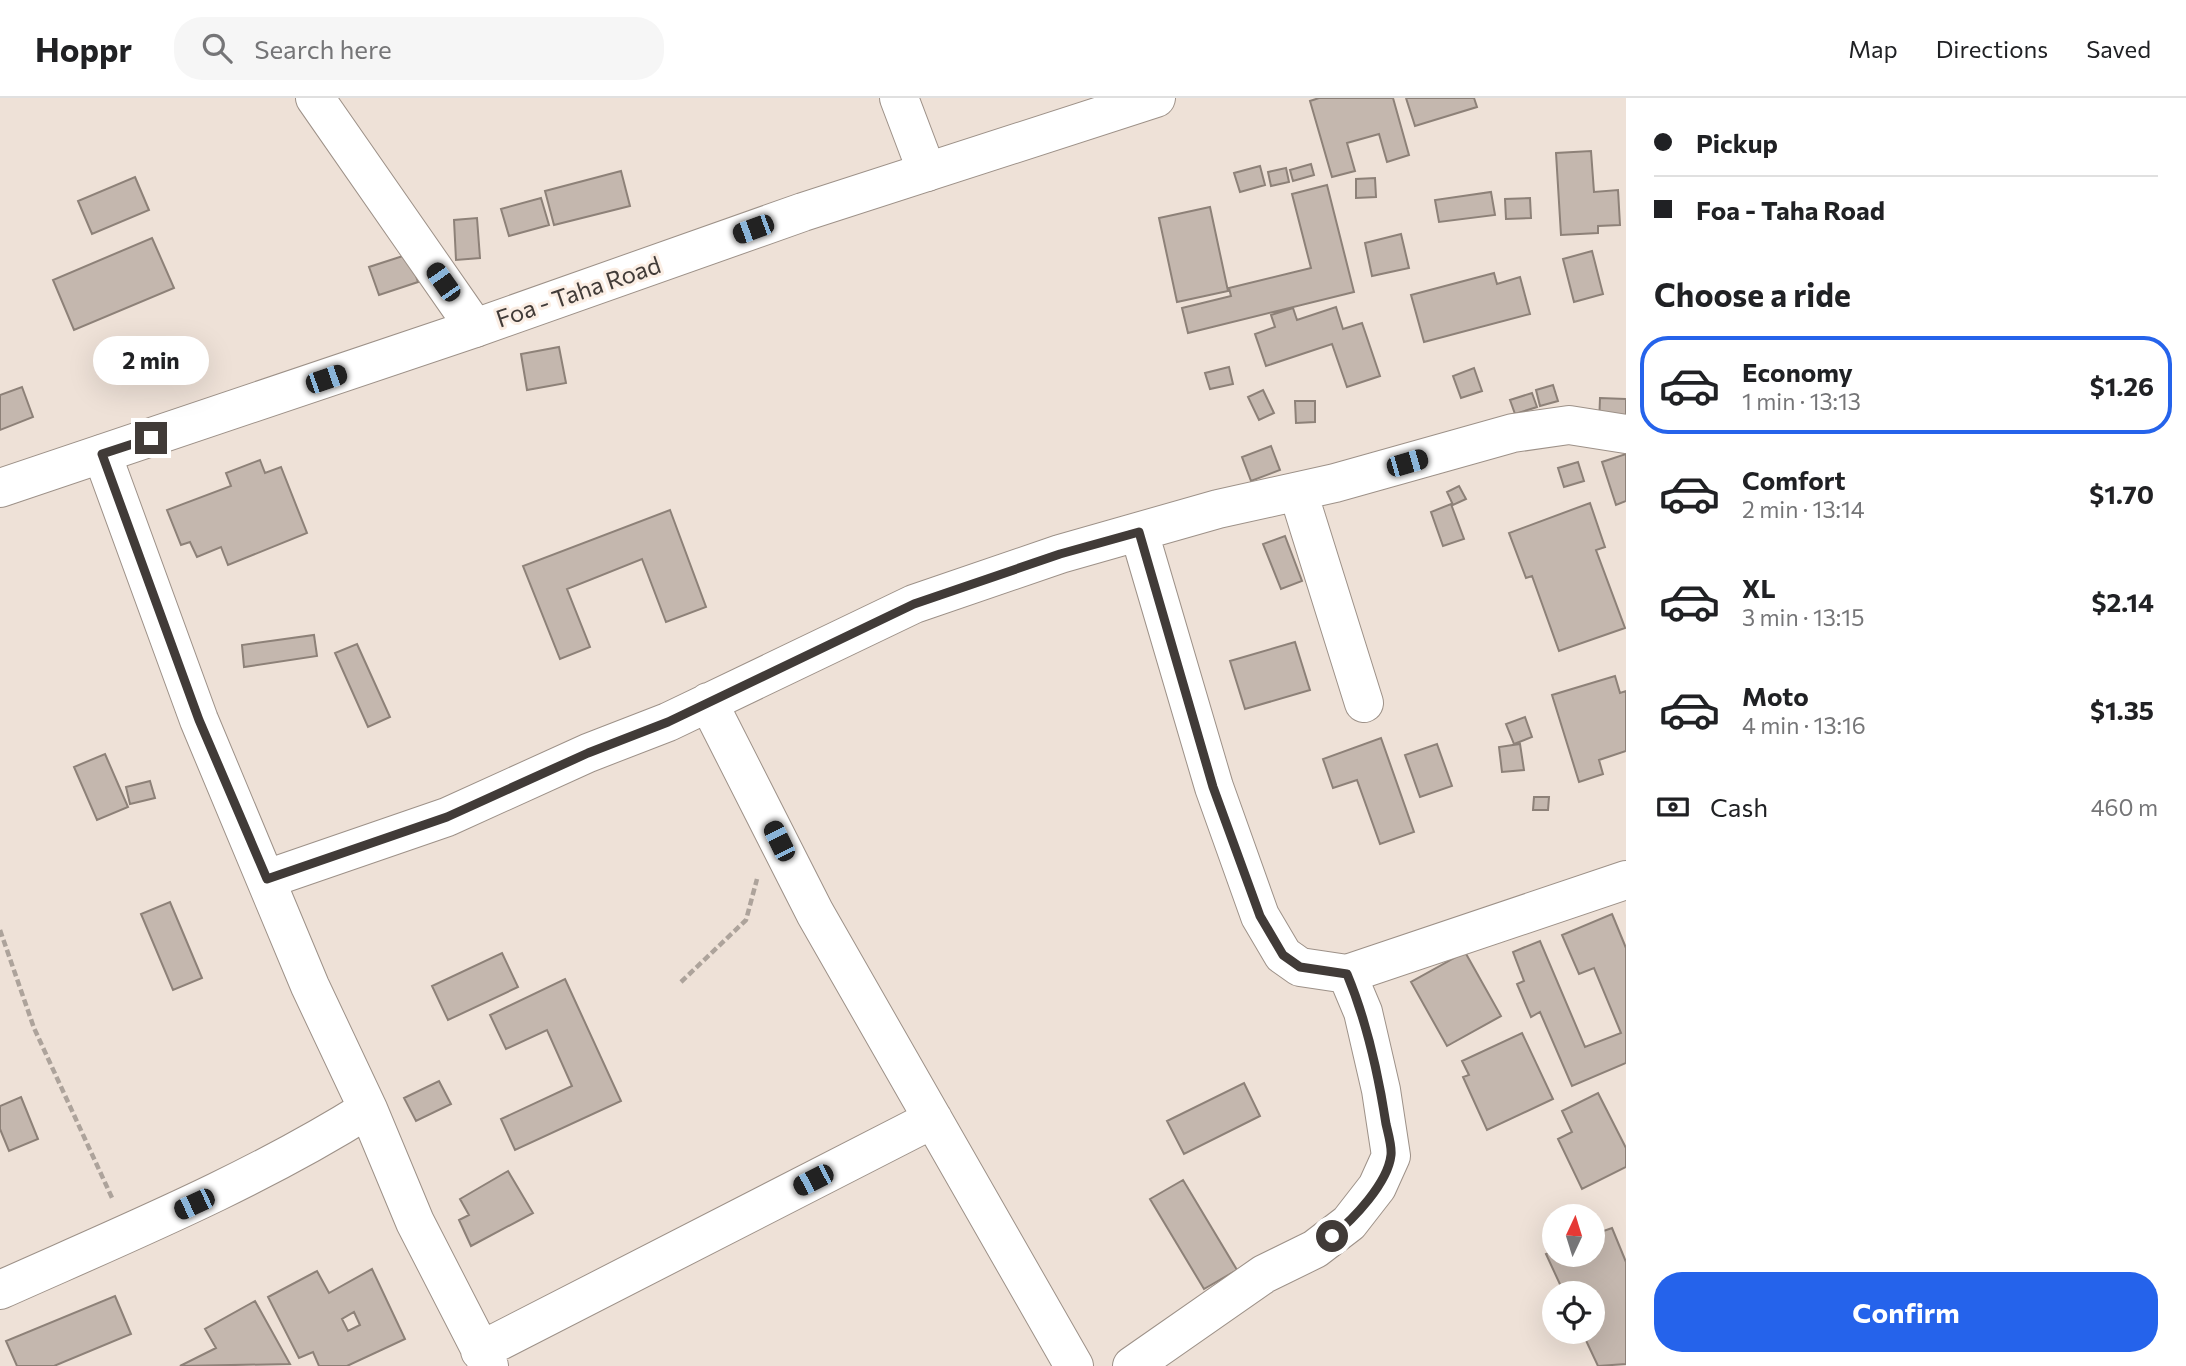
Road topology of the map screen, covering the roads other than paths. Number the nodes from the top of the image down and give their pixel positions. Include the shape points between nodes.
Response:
1 (315, 98) edge
2 (899, 98) edge
3 (1156, 98) edge
4 (927, 172) junction
5 (475, 328) junction
6 (1626, 434) edge
7 (102, 454) junction
8 (0, 488) edge
9 (1298, 492) junction
10 (1139, 532) junction
11 (708, 702) junction
12 (1364, 703) dead end
13 (267, 879) junction
14 (1626, 880) edge
15 (1347, 974) junction
16 (368, 1109) junction
17 (933, 1119) junction
18 (0, 1290) edge
19 (484, 1359) edge
20 (1074, 1366) edge
21 (1132, 1366) edge

1 - 5 street
2 - 4 street
3 - 4 street, Foa - Taha Road
4 - 5 street, Foa - Taha Road
5 - 7 street, Foa - Taha Road
6 - 9 street via 1569,425 1513,433
7 - 8 street, Foa - Taha Road
7 - 13 street via 199,720
9 - 10 street
9 - 12 street
10 - 11 street via 914,604
10 - 15 street via 1213,787 1260,916 1283,955 1300,967
11 - 13 street via 447,817
11 - 17 street via 815,913
13 - 16 street via 310,986
14 - 15 street
15 - 21 street via 1363,1012 1391,1156 1377,1187 1349,1223 1323,1243 1264,1274
16 - 18 street via 323,1138 129,1235
16 - 19 street via 415,1222
17 - 19 street
17 - 20 street

